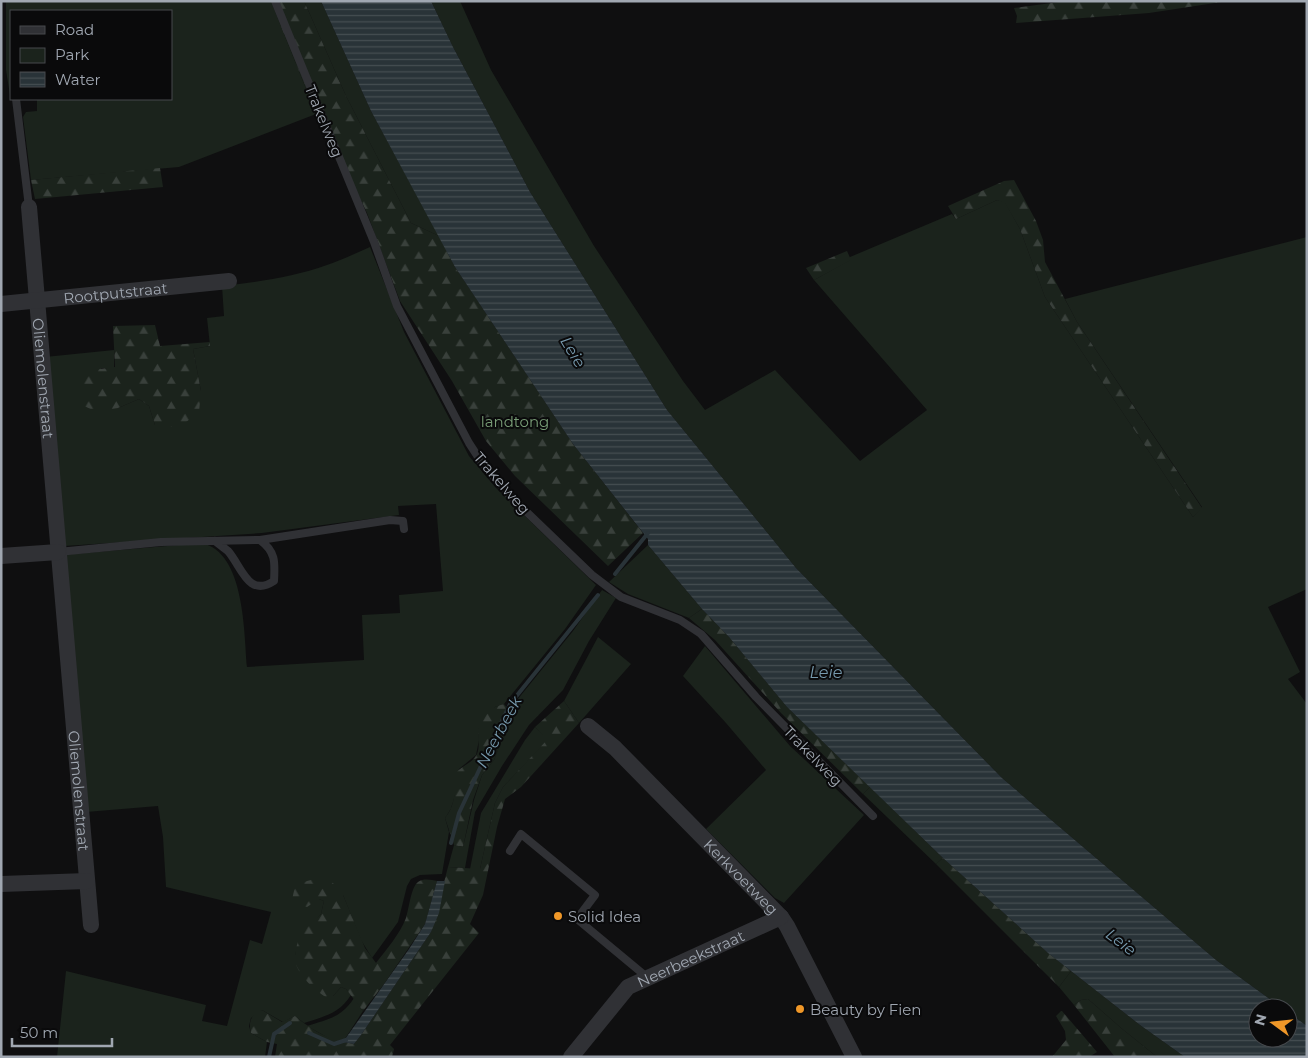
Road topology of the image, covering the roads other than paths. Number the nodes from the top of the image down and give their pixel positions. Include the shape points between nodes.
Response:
1 (275, 1) edge
2 (16, 100) edge
3 (29, 207) joint
4 (229, 281) dead end
5 (37, 300) junction
6 (1, 304) edge
7 (404, 529) dead end
8 (260, 540) junction
9 (215, 541) junction
10 (58, 552) junction
11 (1, 556) edge
12 (588, 726) dead end
13 (873, 816) dead end
14 (510, 851) dead end
15 (87, 881) junction
16 (1, 884) edge
17 (781, 917) junction
18 (91, 925) dead end
19 (648, 978) junction
20 (571, 1057) edge
21 (854, 1057) edge

1 - 13 lane, Trakelweg via 398,306 482,463 509,495 592,576 621,597 680,620 701,634 756,696
2 - 3 lane
3 - 5 street, Oliemolenstraat
4 - 5 street, Rootputstraat
5 - 6 street, Rootputstraat
5 - 10 street, Oliemolenstraat
7 - 8 lane via 403,521 390,520
8 - 9 lane
8 - 9 lane via 274,555 274,581 265,587 250,582 228,551
9 - 10 lane via 161,542
10 - 11 street
10 - 15 street, Oliemolenstraat
12 - 17 street, Kerkvoetweg via 616,748
14 - 19 lane via 520,834 595,896 577,919
15 - 16 street
15 - 18 street, Oliemolenstraat
17 - 19 street, Neerbeekstraat
17 - 21 street, Kerkvoetweg
19 - 20 street, Neerbeekstraat via 628,987

